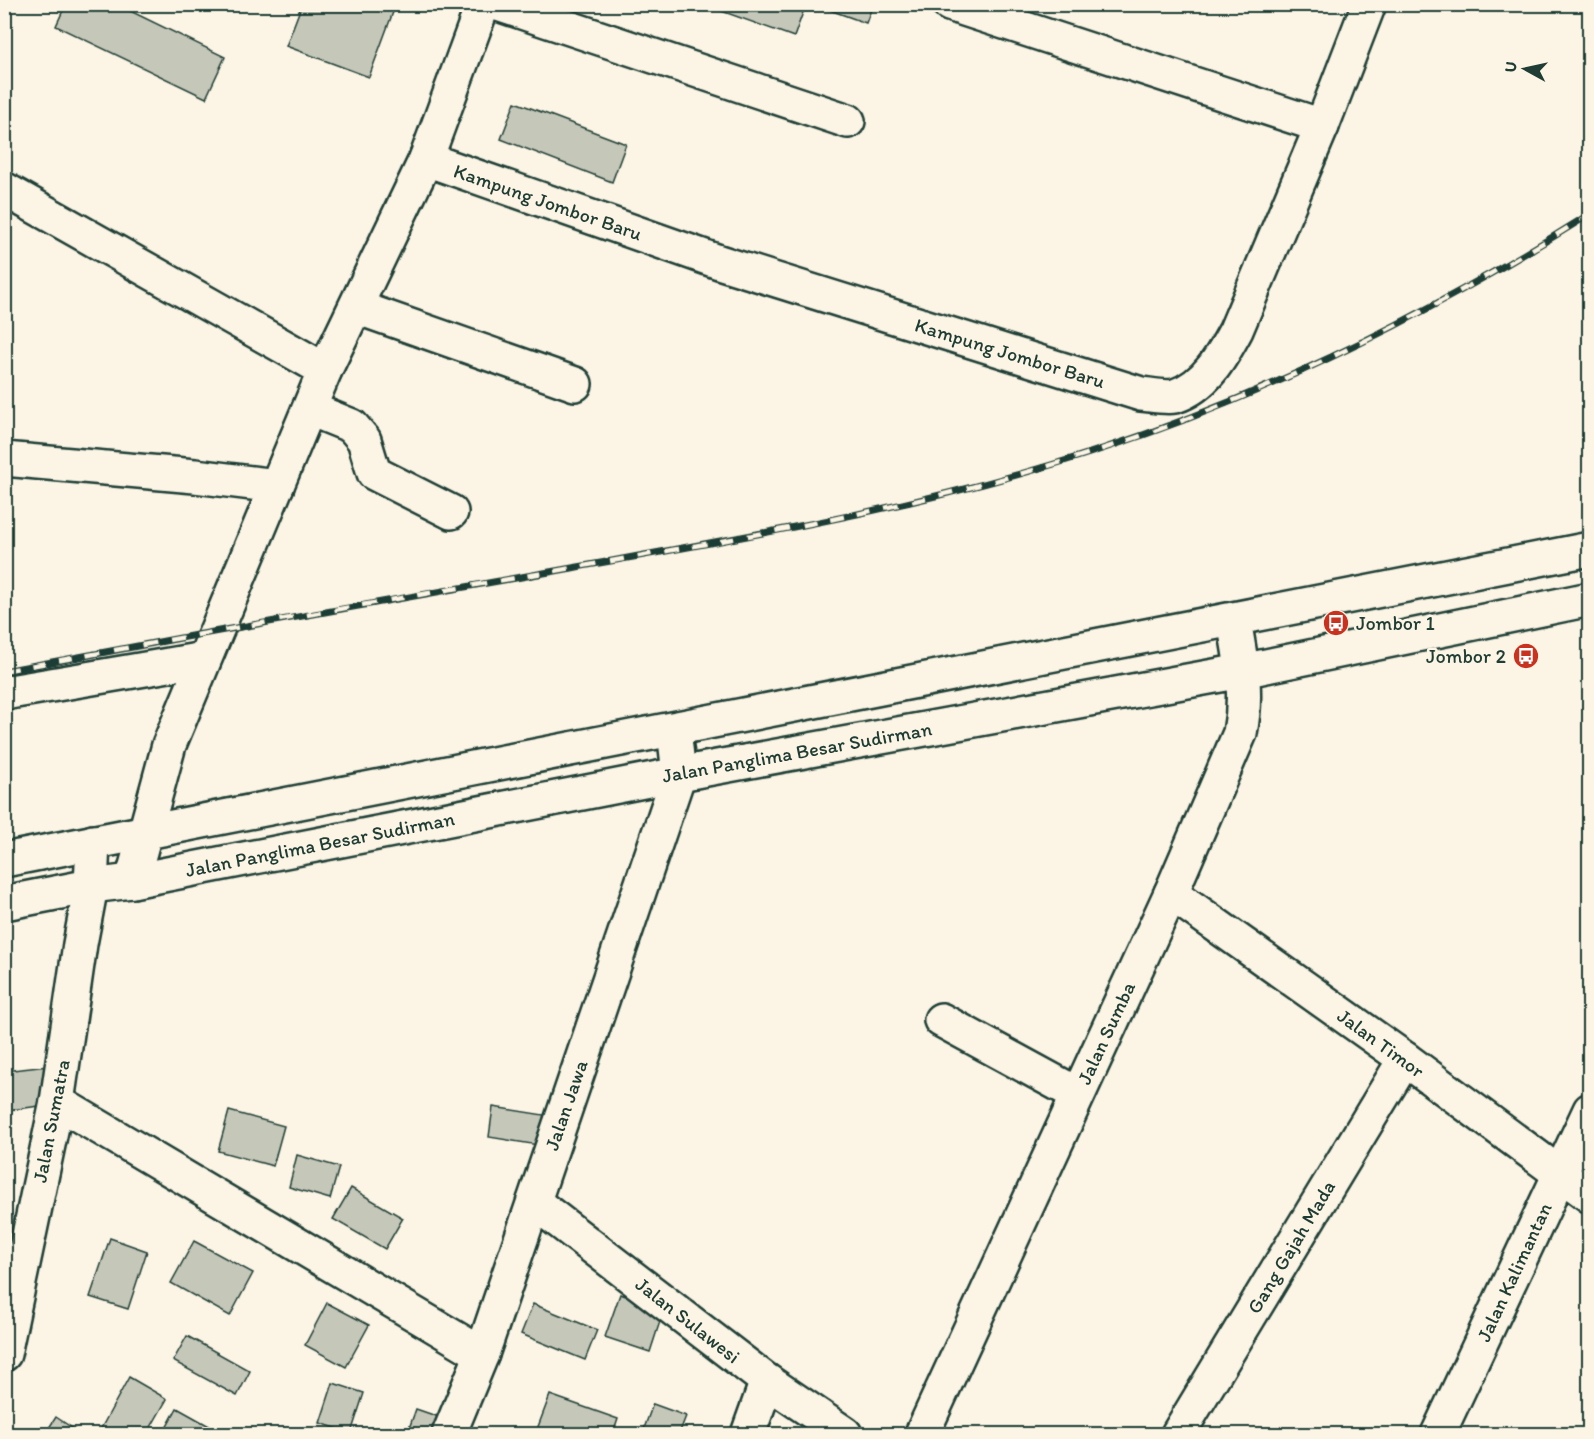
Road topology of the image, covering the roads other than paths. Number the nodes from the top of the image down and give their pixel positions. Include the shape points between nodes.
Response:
1 (483, 4) edge
2 (498, 4) edge
3 (949, 4) edge
4 (1369, 4) edge
5 (848, 121) dead end
6 (1322, 126) junction
7 (426, 159) junction
8 (4, 189) edge
9 (356, 307) junction
10 (325, 370) junction
11 (575, 384) dead end
12 (310, 409) junction
13 (4, 459) edge
14 (277, 486) junction
15 (451, 512) dead end
16 (1590, 549) edge
17 (1590, 599) edge
18 (1234, 620) junction
19 (204, 659) junction
20 (1242, 671) junction
21 (4, 693) edge
22 (674, 730) junction
23 (679, 774) junction
24 (144, 833) junction
25 (93, 842) junction
26 (4, 860) edge
27 (132, 881) junction
28 (91, 886) junction
29 (1171, 893) junction
30 (4, 903) edge
31 (941, 1020) dead end
32 (1405, 1059) junction
33 (1077, 1094) junction
34 (57, 1102) junction
35 (1590, 1110) edge
36 (1559, 1175) junction
37 (1590, 1196) edge
38 (534, 1202) junction
39 (4, 1354) edge
40 (482, 1354) junction
41 (767, 1381) junction
42 (449, 1434) edge
43 (748, 1434) edge
44 (844, 1434) edge
45 (922, 1434) edge
46 (1178, 1434) edge
47 (1438, 1434) edge

1 - 7 street
2 - 5 street
3 - 6 street
4 - 6 street, Kampung Jombor Baru
6 - 7 street, Kampung Jombor Baru via 1219,362 1198,383 1174,396 1141,394 733,266
7 - 9 street
8 - 10 street
9 - 10 street
9 - 11 street
10 - 12 street
12 - 14 street
12 - 15 street via 352,426 364,440 374,473
13 - 14 street
14 - 19 street
16 - 18 street
17 - 20 street, Jalan Panglima Besar Sudirman
18 - 20 street, Jalan Sumba
18 - 22 street
19 - 21 street
19 - 24 street via 169,745
20 - 23 street, Jalan Panglima Besar Sudirman
20 - 29 street, Jalan Sumba via 1245,690 1240,733
22 - 23 street
22 - 24 street
23 - 27 street, Jalan Panglima Besar Sudirman
23 - 38 street, Jalan Jawa
24 - 25 street
24 - 27 street
25 - 26 street
25 - 28 street, Jalan Sumatra
27 - 28 street, Jalan Panglima Besar Sudirman
28 - 30 street, Jalan Panglima Besar Sudirman
28 - 34 street, Jalan Sumatra
29 - 32 street, Jalan Timor
29 - 33 street, Jalan Sumba
31 - 33 street
32 - 36 street, Jalan Timor
32 - 46 street, Gang Gajah Mada
33 - 45 street, Jalan Sumba
34 - 39 street, Jalan Sumatra
34 - 40 street
35 - 36 street, Jalan Kalimantan
36 - 37 street, Jalan Timor
36 - 47 street, Jalan Kalimantan
38 - 40 street, Jalan Jawa
38 - 41 street, Jalan Sulawesi
40 - 42 street, Jalan Jawa
41 - 43 street
41 - 44 street, Jalan Sulawesi

